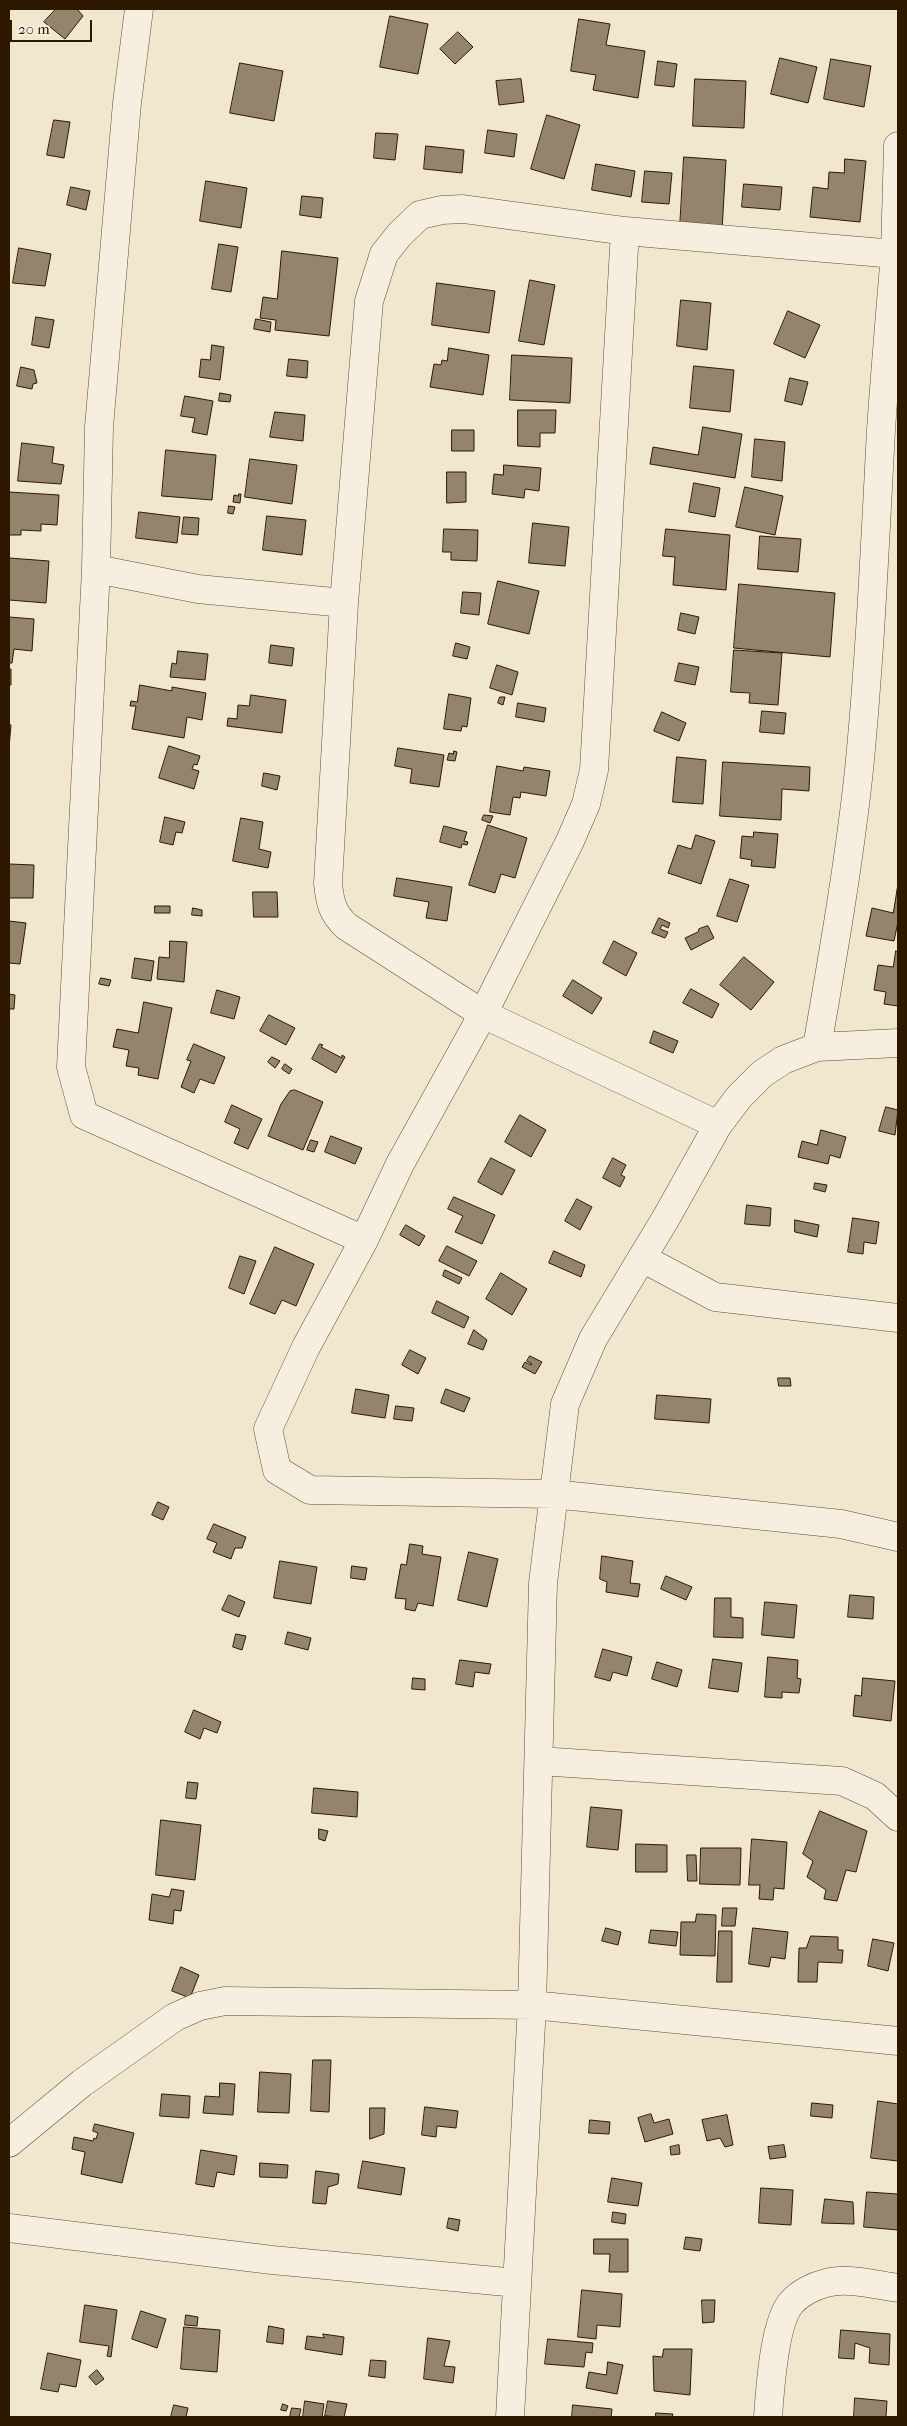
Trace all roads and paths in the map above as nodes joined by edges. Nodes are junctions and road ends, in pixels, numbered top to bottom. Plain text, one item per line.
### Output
1 (139, 9) edge
2 (898, 146) edge
3 (625, 231) junction
4 (896, 254) edge
5 (888, 515) edge
6 (96, 569) junction
7 (344, 603) junction
8 (483, 1014) junction
9 (898, 1044) edge
10 (817, 1047) junction
11 (718, 1125) junction
12 (364, 1240) junction
13 (642, 1258) junction
14 (898, 1318) edge
15 (553, 1494) junction
16 (898, 1537) edge
17 (539, 1761) junction
18 (898, 1817) edge
19 (532, 2005) junction
20 (898, 2042) edge
21 (9, 2143) edge
22 (9, 2228) edge
23 (517, 2282) junction
24 (898, 2288) edge
25 (510, 2417) edge
26 (768, 2417) edge

1 - 6 street
2 - 4 street
3 - 4 street
3 - 7 street
3 - 8 street
4 - 5 street
5 - 10 street
6 - 7 street
6 - 12 street
7 - 8 street
8 - 11 street
8 - 12 street
9 - 10 street
10 - 11 street
11 - 13 street
12 - 15 street
13 - 14 street
13 - 15 street
15 - 16 street
15 - 17 street
17 - 18 street
17 - 19 street
19 - 20 street
19 - 21 street
19 - 23 street
22 - 23 street
23 - 25 street
24 - 26 street

